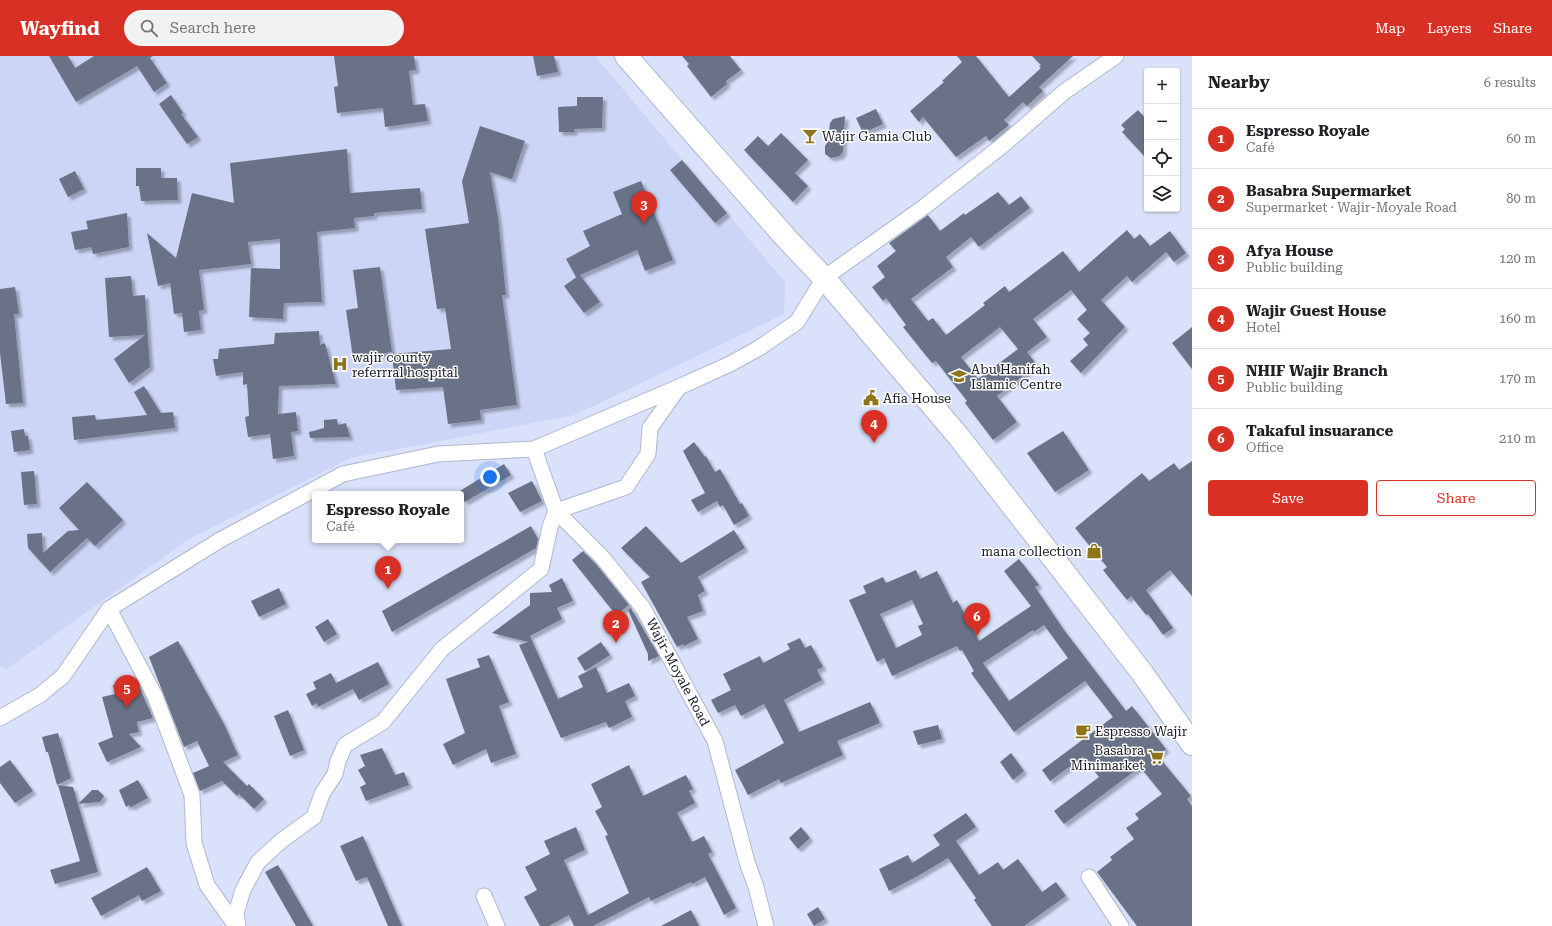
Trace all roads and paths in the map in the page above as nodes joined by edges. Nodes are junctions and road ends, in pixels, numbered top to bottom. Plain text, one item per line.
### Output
1 (626, 56) edge
2 (1116, 56) edge
3 (824, 278) junction
4 (679, 387) junction
5 (534, 449) junction
6 (556, 511) junction
7 (110, 609) junction
8 (0, 718) edge
9 (1192, 744) edge
10 (1089, 877) dead end
11 (484, 896) dead end
12 (237, 926) edge
13 (497, 926) edge
14 (766, 926) edge
15 (1121, 926) edge

1 - 3 street
2 - 3 street
3 - 4 street
3 - 9 street
4 - 5 street
4 - 6 street
5 - 6 street, Wajir-Moyale Road
5 - 7 street
6 - 12 street
6 - 14 street, Wajir-Moyale Road
7 - 8 street
7 - 12 street
10 - 15 street
11 - 13 street

